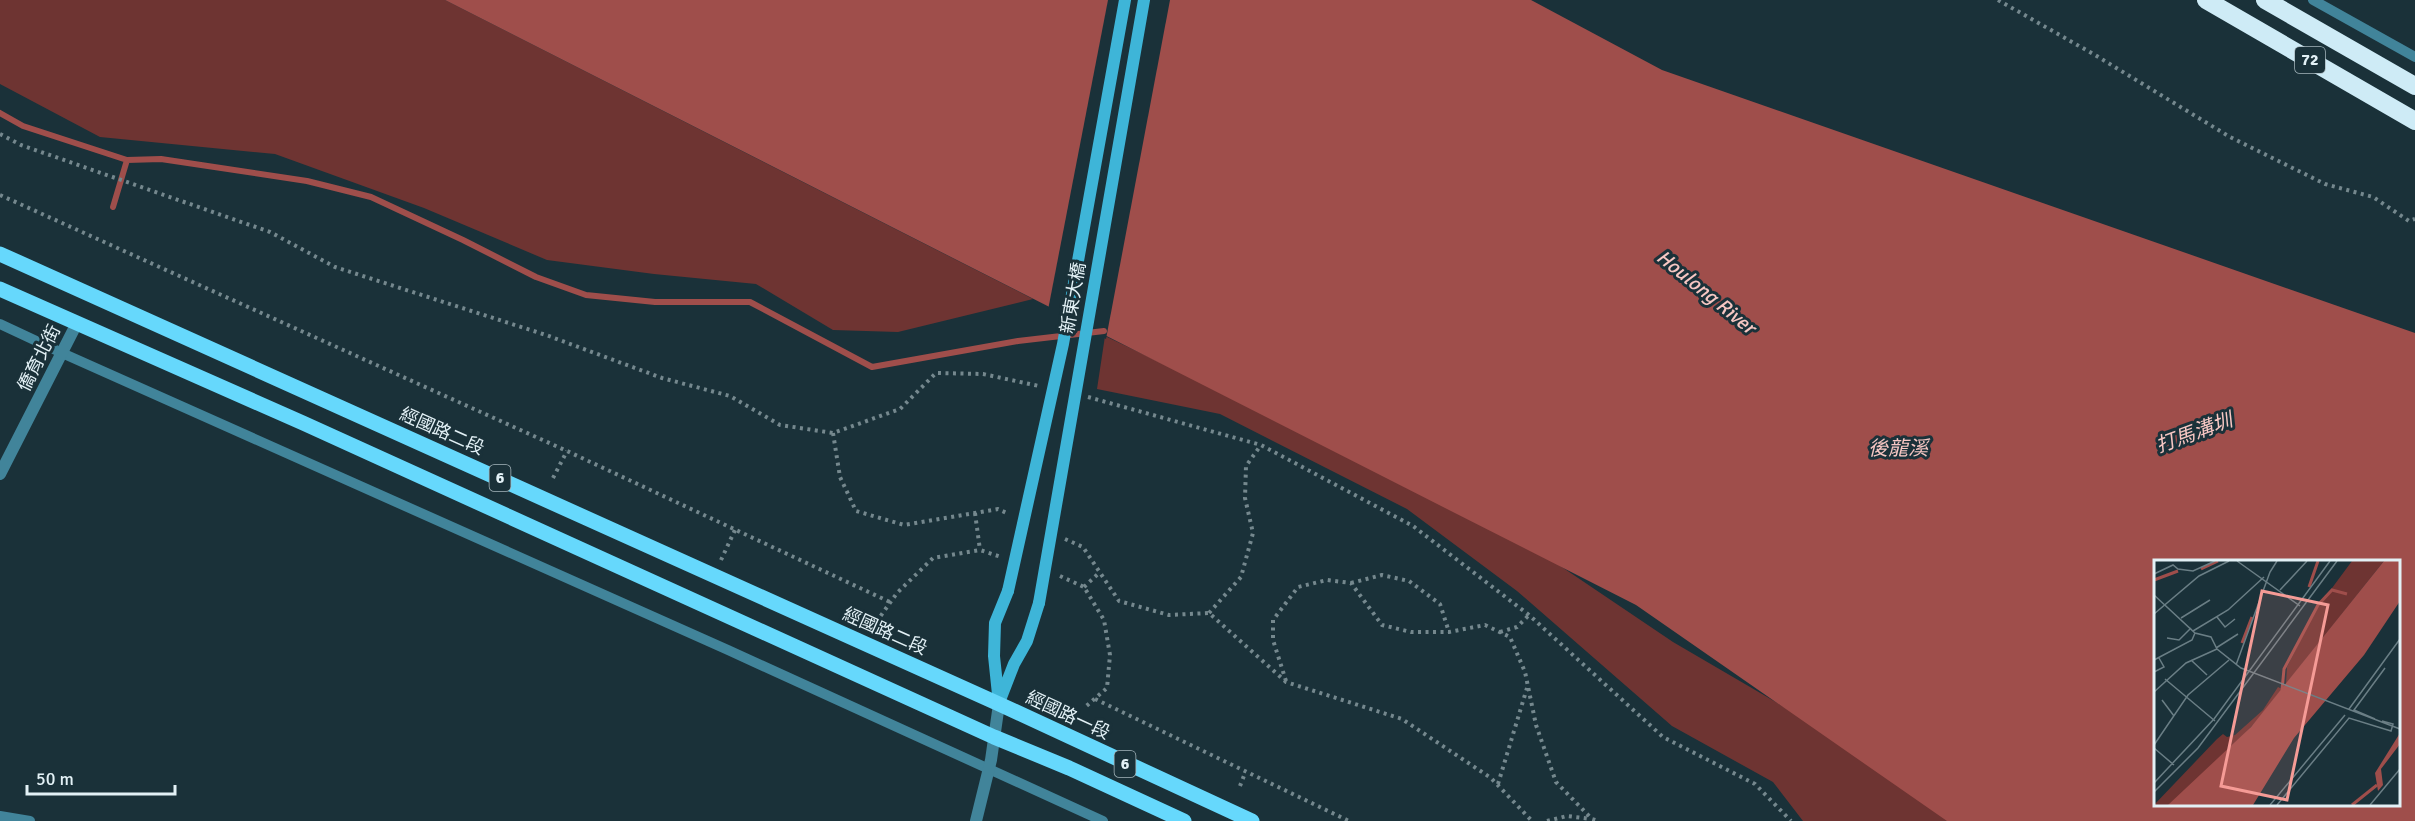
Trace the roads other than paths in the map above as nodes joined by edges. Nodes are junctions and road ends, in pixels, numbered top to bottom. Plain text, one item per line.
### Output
1 (1125, 0) edge
2 (1144, 0) edge
3 (2206, 0) edge
4 (2265, 0) edge
5 (2313, 0) edge
6 (2415, 57) edge
7 (2415, 86) edge
8 (2415, 121) edge
9 (0, 254) edge
10 (0, 289) edge
11 (77, 323) junction
12 (0, 324) edge
13 (62, 353) junction
14 (0, 474) edge
15 (999, 704) junction
16 (994, 737) junction
17 (988, 769) junction
18 (0, 816) edge
19 (30, 821) edge
20 (976, 821) edge
21 (1103, 821) edge
22 (1184, 821) edge
23 (1252, 821) edge

1 - 15 street, 新東大橋, bridge
2 - 15 street, 新東大橋, bridge
3 - 8 highway, 72
4 - 7 highway, 72
5 - 6 lane
9 - 15 main road, 經國路二段 / 6
10 - 11 main road, 6
11 - 13 street, 僑育北街
11 - 16 main road, 6
12 - 13 lane
13 - 14 street, 僑育北街
13 - 17 lane
15 - 16 street
15 - 23 main road, 經國路一段 / 6
16 - 17 street
16 - 22 main road, 6
17 - 20 street
17 - 21 lane
18 - 19 lane

